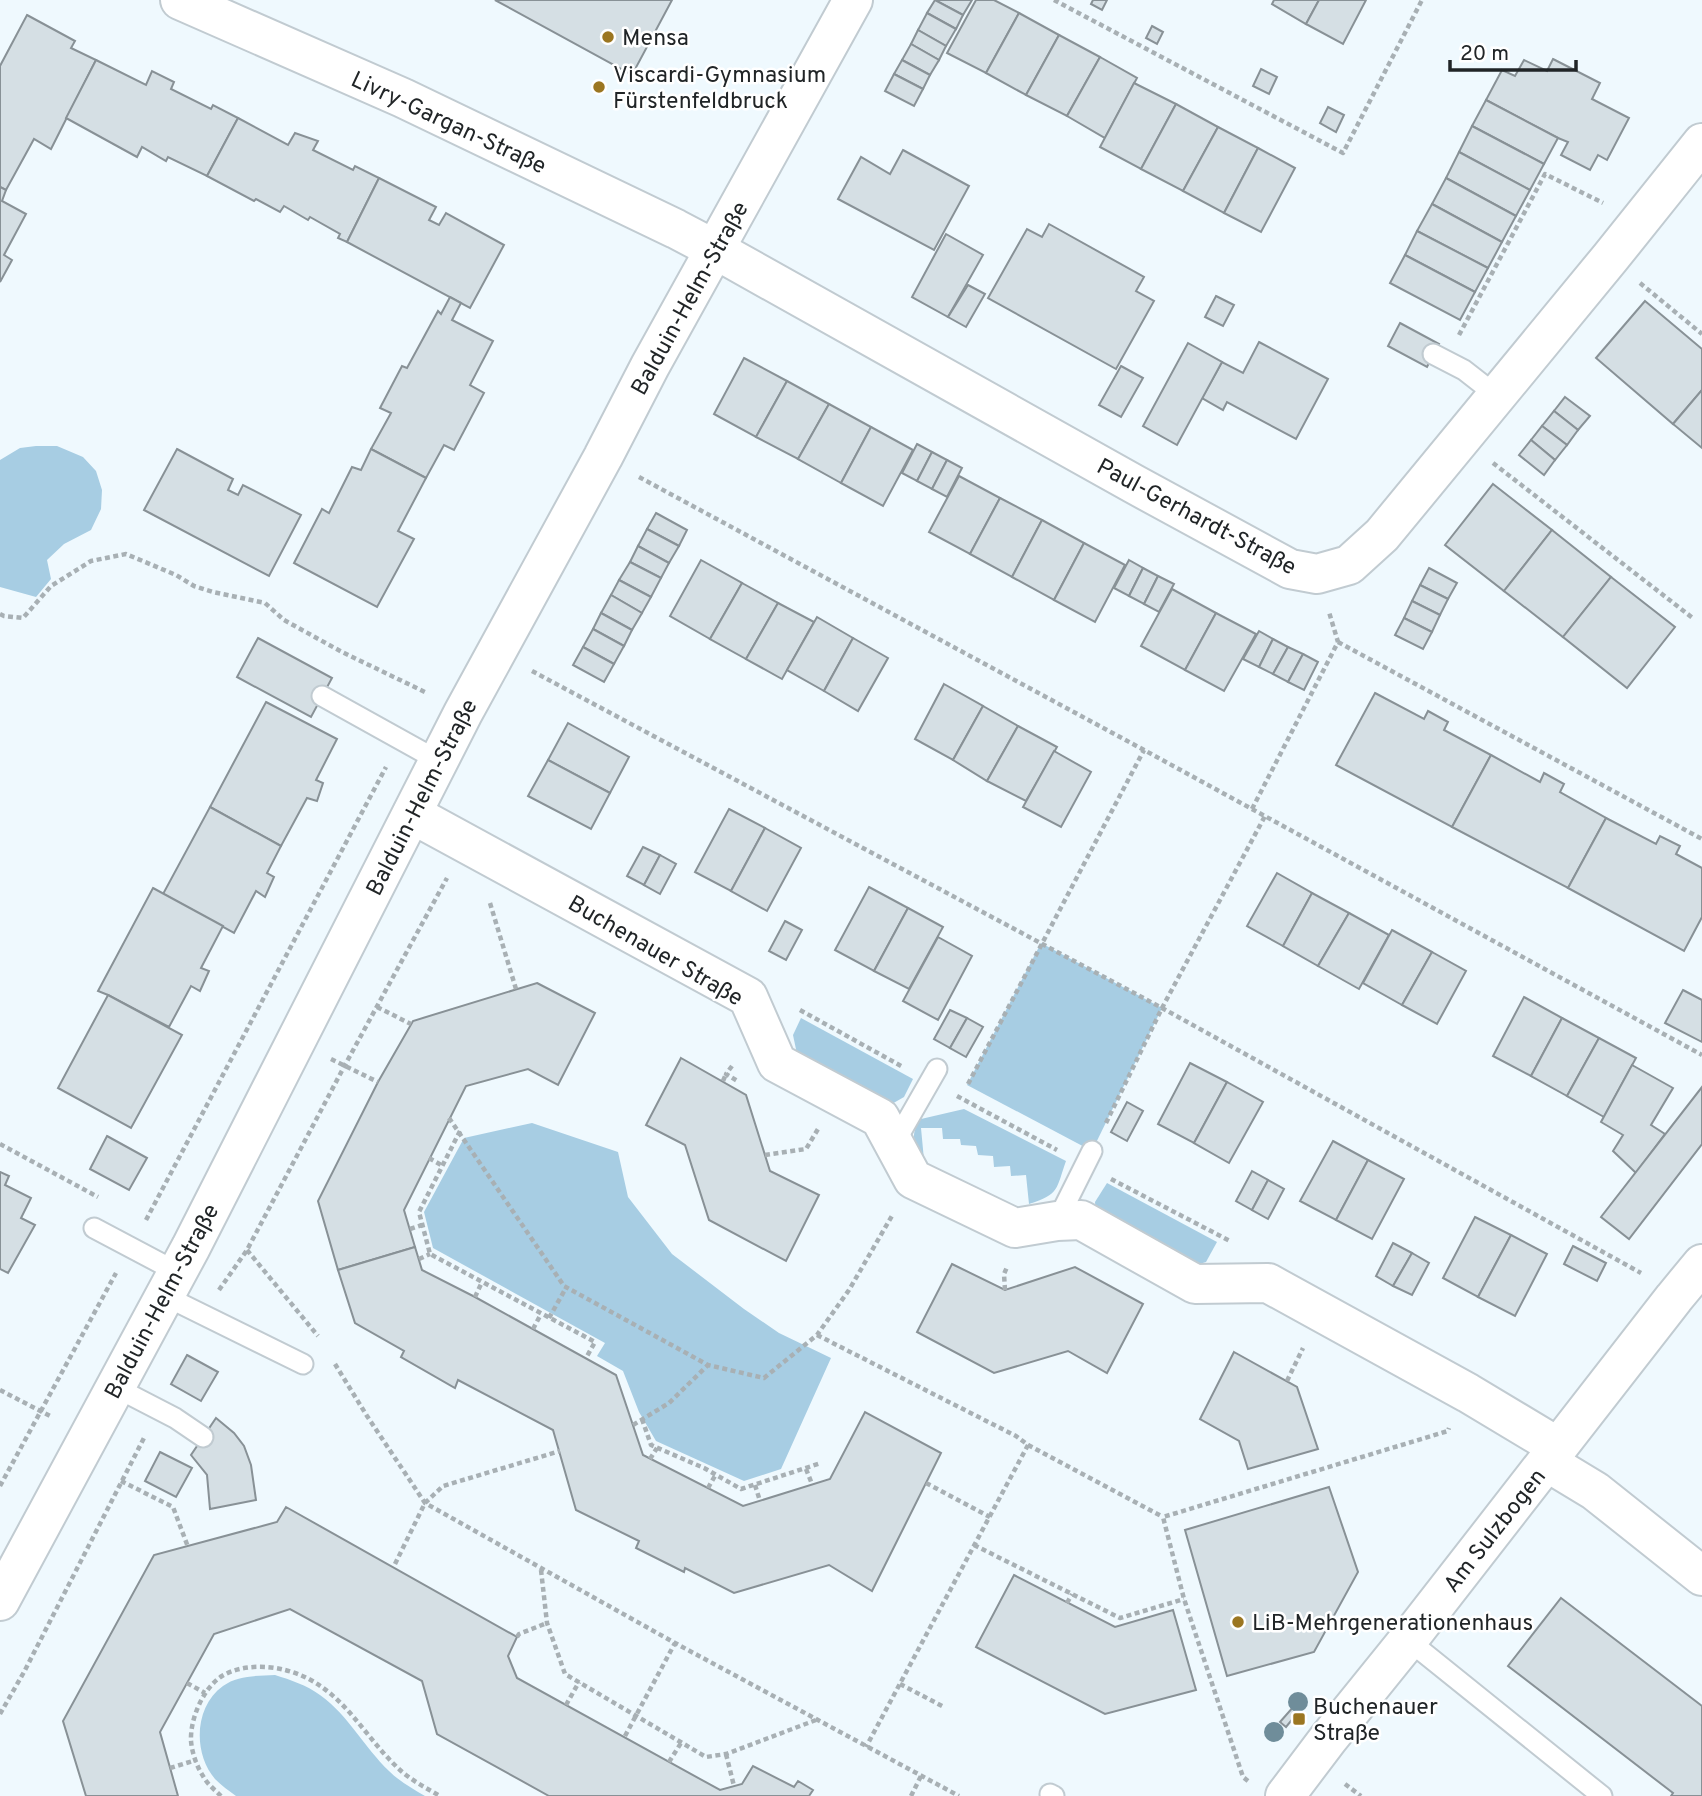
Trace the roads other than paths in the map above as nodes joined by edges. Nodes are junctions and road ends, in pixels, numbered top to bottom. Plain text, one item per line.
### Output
1 (180, 0) edge
2 (853, 0) edge
3 (1702, 142) edge
4 (716, 250) junction
5 (1433, 354) dead end
6 (1506, 383) junction
7 (322, 696) dead end
8 (439, 761) junction
9 (412, 814) junction
10 (933, 1075) road end
11 (894, 1144) junction
12 (1088, 1158) road end
13 (1057, 1221) junction
14 (94, 1228) dead end
15 (1702, 1264) edge
16 (171, 1284) junction
17 (303, 1364) dead end
18 (115, 1387) junction
19 (203, 1437) dead end
20 (1553, 1455) junction
21 (1702, 1576) edge
22 (0, 1601) edge
23 (1408, 1640) junction
24 (1268, 1790) edge
25 (1602, 1796) edge

1 - 4 street, Livry-Gargan-Straße
2 - 4 street, Balduin-Helm-Straße
3 - 6 street, Paul-Gerhardt-Straße
4 - 6 street, Paul-Gerhardt-Straße
4 - 8 street, Balduin-Helm-Straße
5 - 6 lane
7 - 8 lane
8 - 9 street, Balduin-Helm-Straße
9 - 11 street, Buchenauer Straße
9 - 16 street, Balduin-Helm-Straße
10 - 11 lane
11 - 13 street, Buchenauer Straße
12 - 13 lane
13 - 20 street
14 - 16 lane
15 - 20 street, Am Sulzbogen
16 - 17 lane
16 - 18 street, Balduin-Helm-Straße
18 - 19 lane
18 - 22 street, Balduin-Helm-Straße
20 - 21 street
20 - 23 street, Am Sulzbogen
23 - 24 street, Am Sulzbogen
23 - 25 lane

